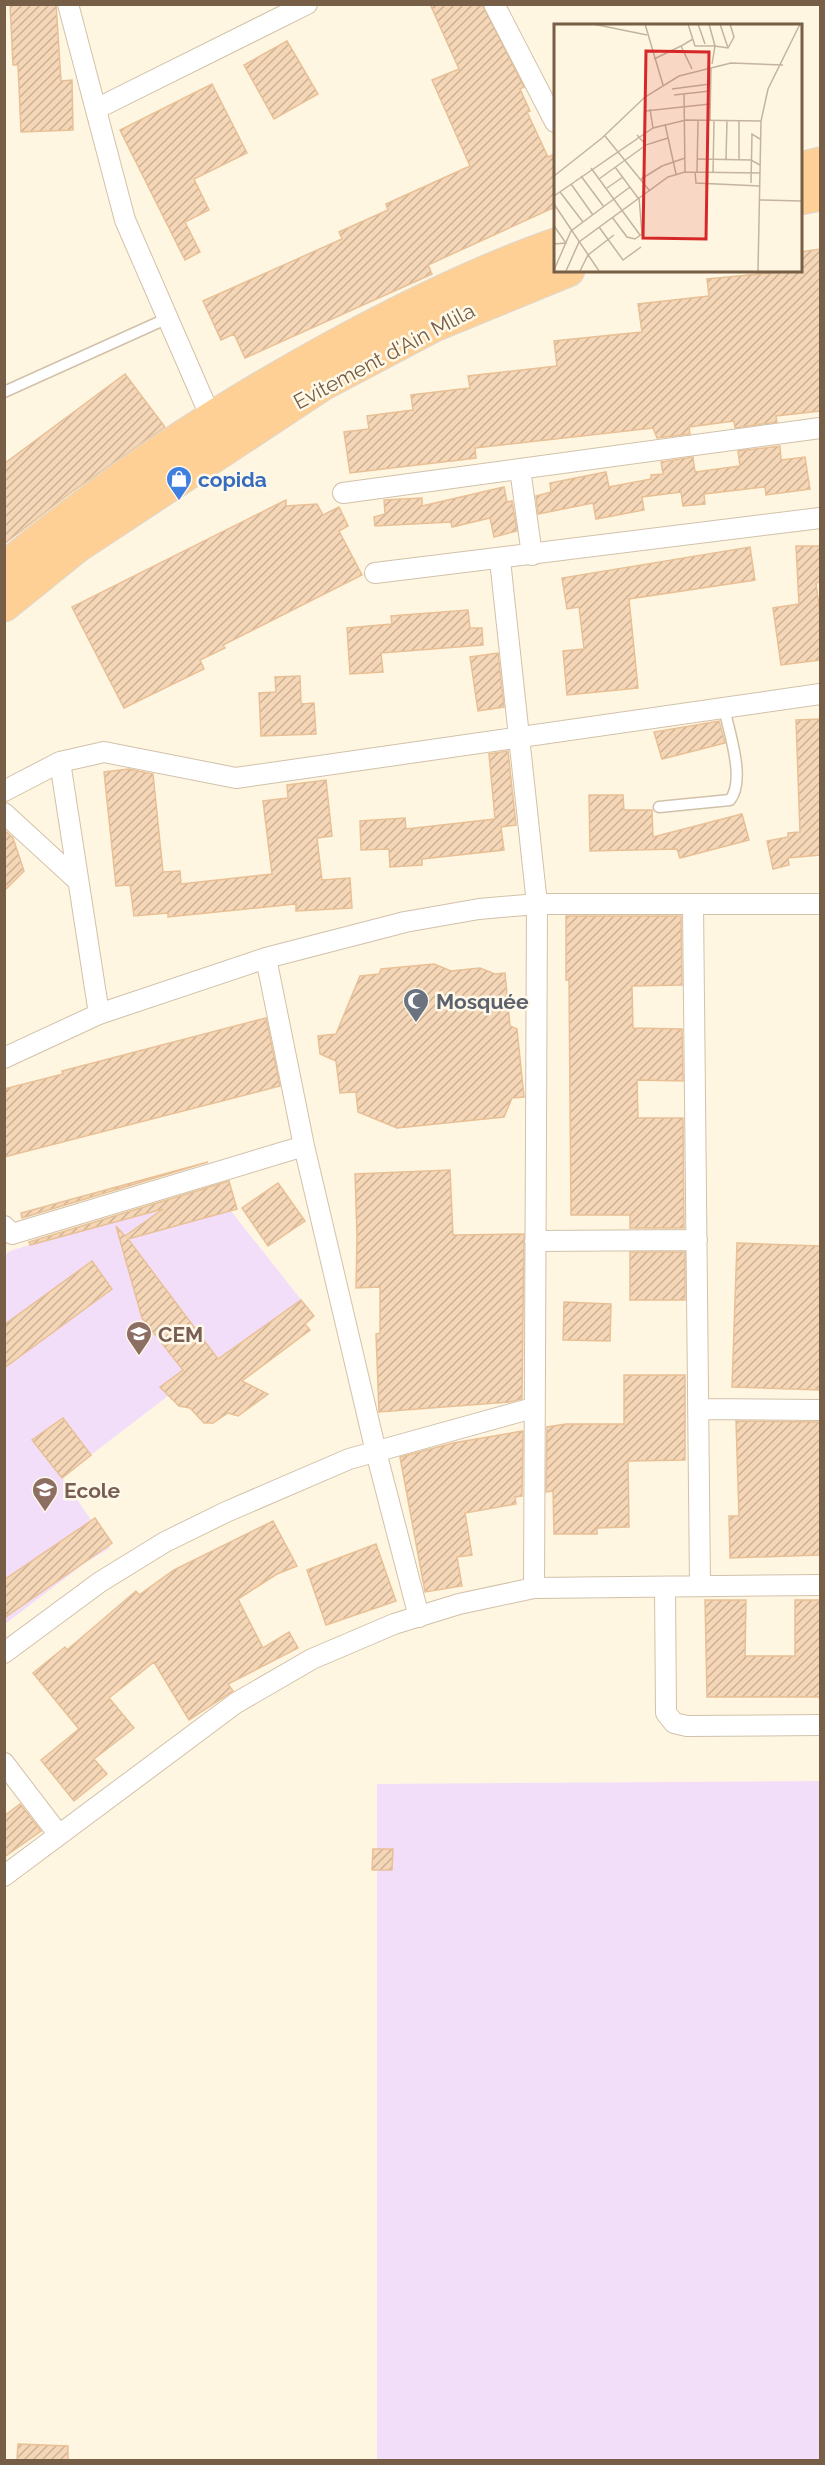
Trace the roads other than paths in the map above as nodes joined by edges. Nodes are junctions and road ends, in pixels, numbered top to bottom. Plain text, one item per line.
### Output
1 (68, 4) edge
2 (307, 4) edge
3 (494, 4) edge
4 (96, 109) junction
5 (554, 120) edge
6 (820, 164) edge
7 (801, 170) edge
8 (820, 194) edge
9 (801, 198) edge
10 (554, 245) edge
11 (563, 272) edge
12 (168, 318) junction
13 (4, 392) edge
14 (211, 417) junction
15 (820, 428) edge
16 (226, 448) junction
17 (520, 469) junction
18 (343, 493) dead end
19 (820, 518) edge
20 (532, 555) junction
21 (500, 560) junction
22 (4, 569) edge
23 (375, 573) dead end
24 (4, 605) edge
25 (820, 694) edge
26 (724, 708) junction
27 (517, 737) junction
28 (60, 762) junction
29 (4, 790) edge
30 (659, 807) dead end
31 (4, 813) edge
32 (78, 881) junction
33 (537, 904) junction
34 (693, 904) junction
35 (820, 904) edge
36 (266, 958) junction
37 (99, 1014) junction
38 (4, 1058) edge
39 (304, 1146) junction
40 (7, 1233) edge
41 (697, 1240) junction
42 (535, 1241) junction
43 (533, 1407) junction
44 (699, 1409) junction
45 (820, 1410) edge
46 (376, 1452) junction
47 (820, 1585) edge
48 (700, 1586) junction
49 (665, 1587) junction
50 (534, 1588) junction
51 (419, 1617) junction
52 (4, 1653) edge
53 (820, 1725) edge
54 (4, 1763) edge
55 (59, 1835) junction
56 (4, 1876) edge

1 - 4 street
2 - 4 street
3 - 5 street
4 - 12 street
6 - 7 highway
8 - 9 highway
10 - 14 highway, Evitement d'Ain Mlila
11 - 16 highway, Evitement d'Ain Mlila
12 - 13 lane
12 - 14 street
14 - 16 street
14 - 22 highway, Evitement d'Ain Mlila
15 - 17 street
16 - 24 highway, Evitement d'Ain Mlila
17 - 18 street
17 - 20 street
19 - 20 street
20 - 21 street
21 - 23 street
21 - 27 street
25 - 26 street
26 - 27 street
26 - 30 lane
27 - 28 street
27 - 33 street
28 - 29 street
28 - 32 street
31 - 32 street
32 - 37 street
33 - 34 street
33 - 36 street
33 - 42 street
34 - 35 street
34 - 41 street
36 - 37 street
36 - 39 street
37 - 38 street
39 - 40 street
39 - 46 street
41 - 42 street
41 - 44 street
42 - 43 street
43 - 46 street
43 - 50 street
44 - 45 street
44 - 48 street
46 - 51 street
46 - 52 street
47 - 48 street
48 - 49 street
49 - 50 street
49 - 53 street
50 - 51 street
51 - 55 street
54 - 55 street
55 - 56 street

